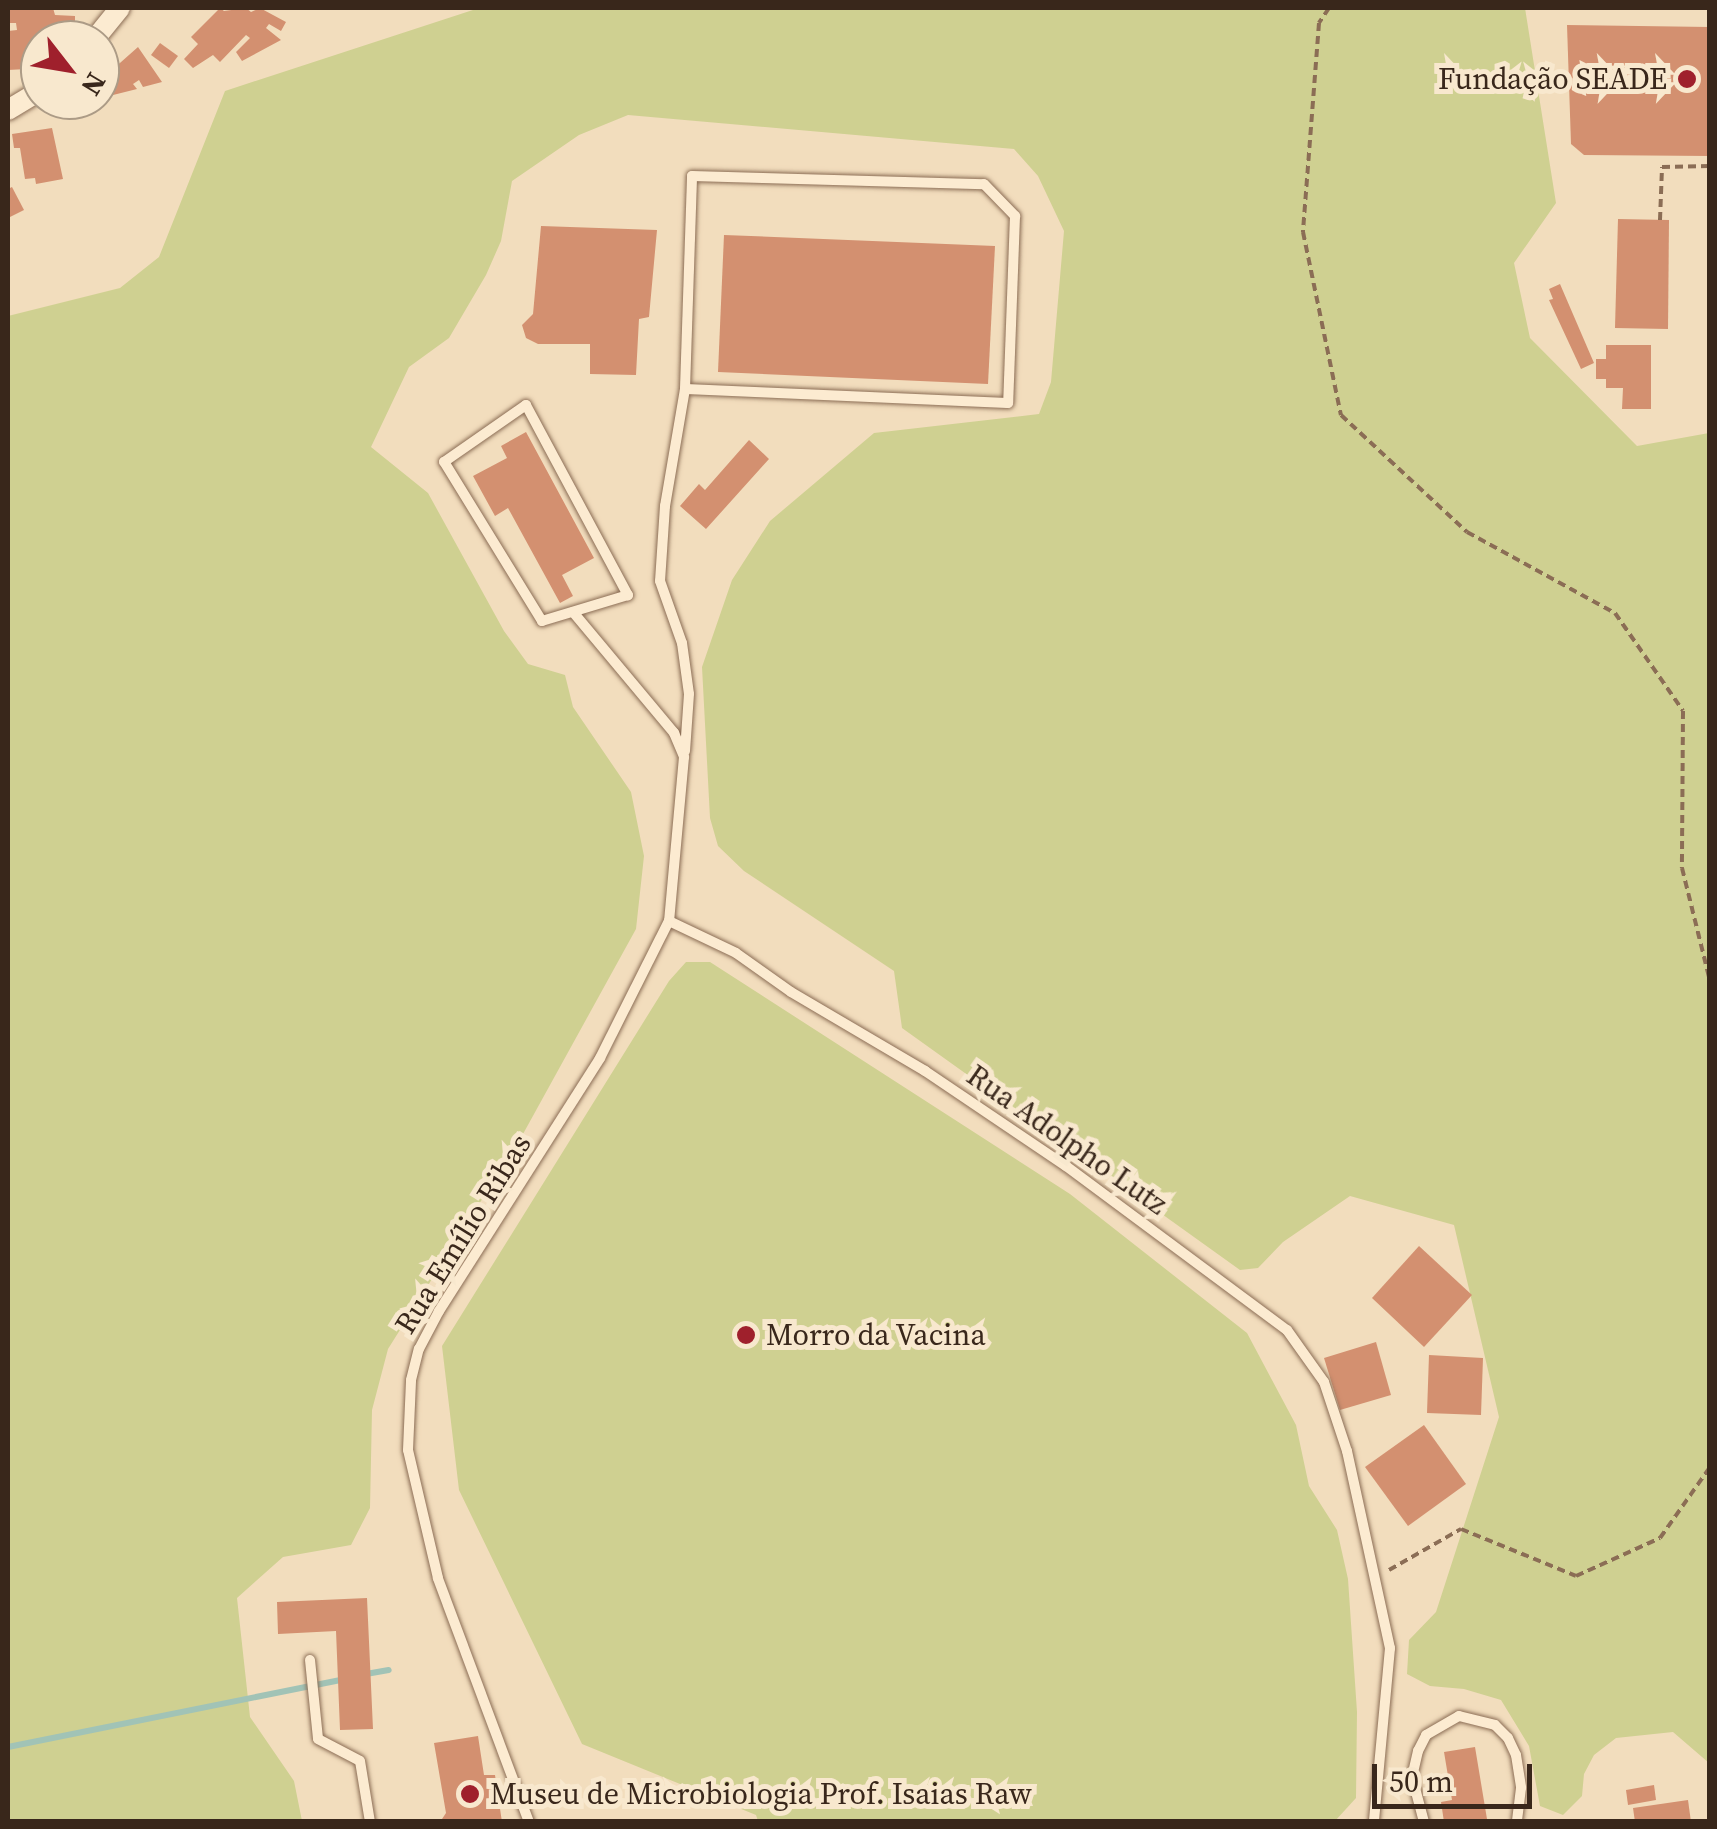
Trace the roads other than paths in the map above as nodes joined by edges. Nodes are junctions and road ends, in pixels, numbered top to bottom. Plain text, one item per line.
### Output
1 (684, 389) junction
2 (573, 612) junction
3 (684, 757) junction
4 (669, 921) junction
5 (310, 1660) dead end
6 (370, 1822) edge
7 (529, 1822) edge
8 (1374, 1822) edge
9 (1424, 1822) edge
10 (1517, 1822) edge

1 - 1 lane
1 - 3 lane
2 - 2 lane
2 - 3 lane
3 - 4 lane
4 - 7 lane, Rua Emílio Ribas
4 - 8 lane, Rua Adolpho Lutz
5 - 6 lane
9 - 10 lane

